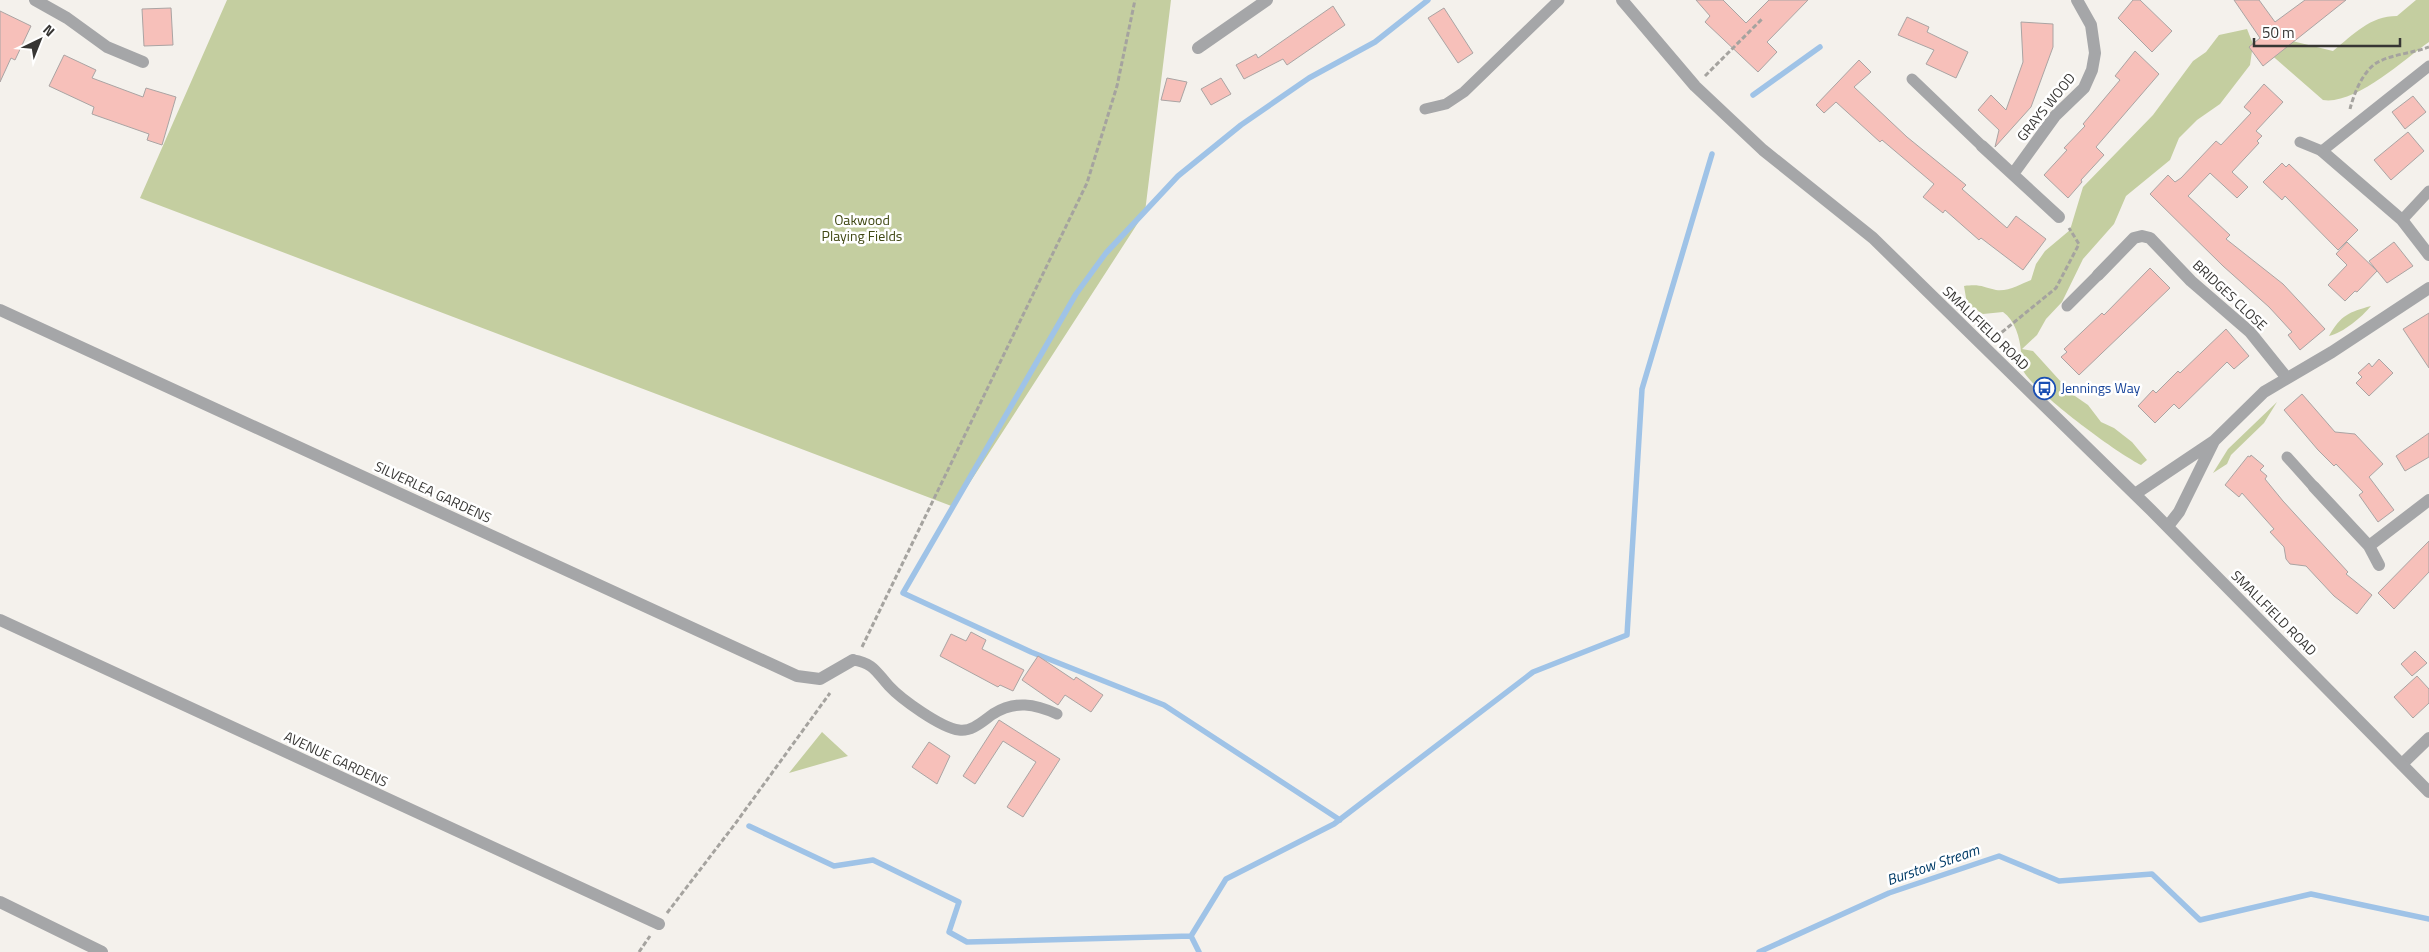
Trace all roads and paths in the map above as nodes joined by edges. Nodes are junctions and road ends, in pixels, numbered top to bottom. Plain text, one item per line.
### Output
1 (34, 0) edge
2 (1135, 0) edge
3 (1267, 0) edge
4 (1559, 0) edge
5 (1622, 0) edge
6 (2077, 0) edge
7 (1763, 18) dead end
8 (2429, 47) edge
9 (1198, 48) dead end
10 (142, 62) dead end
11 (2429, 66) edge
12 (1912, 79) dead end
13 (1695, 86) junction
14 (1425, 109) dead end
15 (2352, 127) junction
16 (2300, 142) dead end
17 (1982, 146) joint
18 (2322, 151) junction
19 (2013, 174) junction
20 (2429, 191) edge
21 (2059, 218) joint
22 (2402, 220) junction
23 (2429, 254) edge
24 (2098, 275) joint
25 (2429, 288) edge
26 (2067, 306) dead end
27 (0, 310) edge
28 (1984, 347) junction
29 (2286, 378) junction
30 (2214, 441) junction
31 (2286, 457) dead end
32 (2314, 487) joint
33 (2135, 494) junction
34 (2429, 500) edge
35 (2168, 526) junction
36 (2369, 546) junction
37 (2379, 565) dead end
38 (0, 620) edge
39 (854, 660) junction
40 (831, 692) dead end
41 (1058, 714) dead end
42 (2429, 738) edge
43 (2402, 764) junction
44 (2429, 792) edge
45 (0, 902) edge
46 (659, 924) junction
47 (102, 952) edge
48 (639, 952) edge

1 - 10 street
2 - 39 path
3 - 9 street
4 - 14 lane
5 - 13 street, SMALLFIELD ROAD
6 - 19 street, GRAYS WOOD
7 - 13 path
8 - 15 path
11 - 15 lane
12 - 17 lane
13 - 28 street, SMALLFIELD ROAD
15 - 18 lane
16 - 18 lane
17 - 19 street
18 - 22 street
19 - 21 street
20 - 22 lane
21 - 28 path
22 - 23 street
24 - 26 lane
24 - 29 street, BRIDGES CLOSE
25 - 29 street
27 - 39 street, SILVERLEA GARDENS
28 - 33 street, SMALLFIELD ROAD
29 - 30 street
30 - 33 street
30 - 35 street
31 - 32 lane
32 - 36 street
33 - 35 street, SMALLFIELD ROAD
34 - 36 street
35 - 43 street, SMALLFIELD ROAD
36 - 37 street
38 - 46 street, AVENUE GARDENS
39 - 41 lane
40 - 46 path
42 - 43 street
43 - 44 street, SMALLFIELD ROAD
45 - 47 street
46 - 48 path

